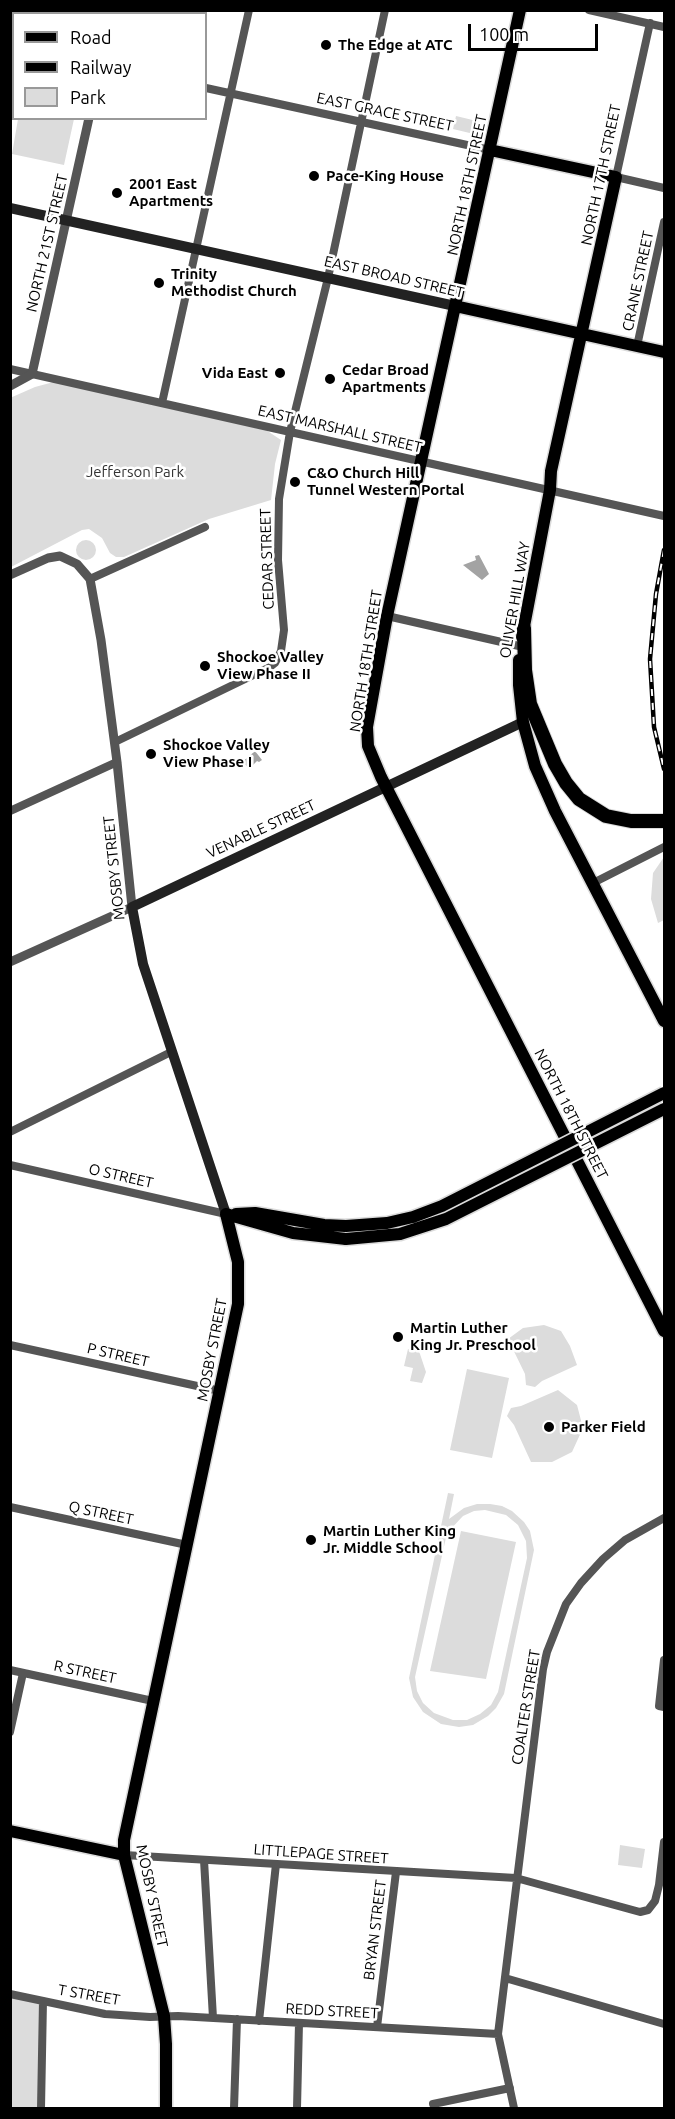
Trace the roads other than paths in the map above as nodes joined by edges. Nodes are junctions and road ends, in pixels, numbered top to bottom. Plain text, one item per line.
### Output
1 (249, 10) edge
2 (386, 10) edge
3 (520, 10) edge
4 (589, 10) edge
5 (650, 23) junction
6 (664, 27) edge
7 (207, 88) edge
8 (231, 94) junction
9 (89, 120) edge
10 (361, 123) junction
11 (490, 150) junction
12 (616, 177) junction
13 (664, 188) edge
14 (10, 208) edge
15 (68, 221) junction
16 (664, 222) edge
17 (197, 249) junction
18 (328, 278) junction
19 (455, 306) junction
20 (582, 334) junction
21 (637, 346) junction
22 (664, 352) edge
23 (10, 369) edge
24 (32, 374) junction
25 (10, 386) edge
26 (162, 403) junction
27 (290, 432) junction
28 (421, 461) junction
29 (550, 490) junction
30 (664, 516) edge
31 (205, 527) dead end
32 (10, 574) edge
33 (90, 579) junction
34 (387, 616) junction
35 (524, 628) junction
36 (519, 646) junction
37 (524, 722) junction
38 (115, 742) junction
39 (117, 762) junction
40 (387, 787) junction
41 (10, 811) edge
42 (664, 820) edge
43 (664, 847) edge
44 (593, 883) junction
45 (132, 906) junction
46 (10, 962) edge
47 (664, 1022) edge
48 (171, 1052) junction
49 (664, 1093) edge
50 (664, 1109) edge
51 (10, 1132) edge
52 (10, 1165) edge
53 (225, 1214) junction
54 (664, 1331) edge
55 (10, 1345) edge
56 (220, 1391) junction
57 (10, 1507) edge
58 (664, 1518) edge
59 (186, 1545) junction
60 (664, 1660) edge
61 (10, 1670) edge
62 (23, 1673) junction
63 (153, 1701) junction
64 (664, 1707) edge
65 (10, 1732) edge
66 (10, 1832) edge
67 (664, 1842) edge
68 (124, 1855) junction
69 (204, 1860) junction
70 (276, 1864) junction
71 (396, 1872) junction
72 (516, 1878) junction
73 (505, 1978) junction
74 (10, 1994) edge
75 (43, 2001) junction
76 (164, 2016) junction
77 (213, 2018) junction
78 (237, 2019) junction
79 (259, 2021) junction
80 (299, 2023) junction
81 (664, 2024) edge
82 (377, 2027) junction
83 (498, 2034) junction
84 (510, 2088) junction
85 (433, 2104) dead end
86 (41, 2109) edge
87 (166, 2109) edge
88 (234, 2109) edge
89 (297, 2109) edge
90 (514, 2109) edge

1 - 8 street
2 - 10 street, CEDAR STREET
3 - 11 main road, NORTH 18TH STREET
4 - 5 street
5 - 6 street
5 - 12 street, NORTH 17TH STREET
7 - 8 street, EAST GRACE STREET
8 - 10 street, EAST GRACE STREET
8 - 17 street
9 - 15 street, NORTH 21ST STREET
10 - 11 street, EAST GRACE STREET
10 - 18 street, CEDAR STREET
11 - 12 main road, EAST GRACE STREET
11 - 19 main road, NORTH 18TH STREET
12 - 13 street, EAST GRACE STREET
12 - 20 main road, NORTH 17TH STREET
14 - 15 main road, EAST BROAD STREET
15 - 17 main road, EAST BROAD STREET
15 - 24 street, NORTH 21ST STREET
16 - 21 street, CRANE STREET
17 - 18 main road, EAST BROAD STREET
17 - 26 street
18 - 19 main road, EAST BROAD STREET
18 - 27 street, CEDAR STREET
19 - 20 main road, EAST BROAD STREET
19 - 28 main road, NORTH 18TH STREET
20 - 21 main road, EAST BROAD STREET
20 - 29 main road, OLIVER HILL WAY
21 - 22 main road, EAST BROAD STREET
23 - 24 street, EAST MARSHALL STREET
24 - 25 street
24 - 26 street, EAST MARSHALL STREET
26 - 27 street, EAST MARSHALL STREET
27 - 28 street, EAST MARSHALL STREET
27 - 38 street, CEDAR STREET
28 - 29 street, EAST MARSHALL STREET
28 - 34 main road, NORTH 18TH STREET
29 - 30 street, EAST MARSHALL STREET
29 - 35 main road, OLIVER HILL WAY
31 - 33 street
32 - 33 street
33 - 38 street, MOSBY STREET
34 - 36 street
34 - 40 main road, NORTH 18TH STREET
35 - 36 main road, OLIVER HILL WAY
35 - 42 highway
36 - 37 main road, OLIVER HILL WAY
37 - 40 main road, VENABLE STREET
37 - 44 main road, OLIVER HILL WAY
38 - 39 street, MOSBY STREET
39 - 41 street
39 - 45 street, MOSBY STREET
40 - 45 main road, VENABLE STREET
40 - 54 main road, NORTH 18TH STREET
43 - 44 street
44 - 47 main road, OLIVER HILL WAY
45 - 46 street, VENABLE STREET
45 - 48 main road, MOSBY STREET
48 - 51 street
48 - 53 main road, MOSBY STREET
49 - 53 main road, bridge
50 - 53 main road, bridge
52 - 53 street, O STREET
53 - 56 main road, MOSBY STREET
55 - 56 street, P STREET
56 - 59 main road, MOSBY STREET
57 - 59 street, Q STREET
58 - 72 street, COALTER STREET
59 - 63 main road, MOSBY STREET
60 - 64 street
61 - 62 street, R STREET
62 - 63 street, R STREET
62 - 65 street
63 - 68 main road, MOSBY STREET
66 - 68 main road
67 - 72 street
68 - 69 street, LITTLEPAGE STREET
68 - 76 main road, MOSBY STREET
69 - 70 street, LITTLEPAGE STREET
69 - 77 street
70 - 71 street, LITTLEPAGE STREET
70 - 79 street
71 - 72 street, LITTLEPAGE STREET
71 - 82 street, BRYAN STREET
72 - 73 street, COALTER STREET
73 - 81 street
73 - 83 street, COALTER STREET
74 - 75 street, T STREET
75 - 76 street, T STREET
75 - 86 street
76 - 77 street, REDD STREET
76 - 87 main road, MOSBY STREET
77 - 78 street, REDD STREET
78 - 79 street, REDD STREET
78 - 88 street
79 - 80 street, REDD STREET
80 - 82 street, REDD STREET
80 - 89 street
82 - 83 street, REDD STREET
83 - 84 street, COALTER STREET
84 - 85 street
84 - 90 street, COALTER STREET

